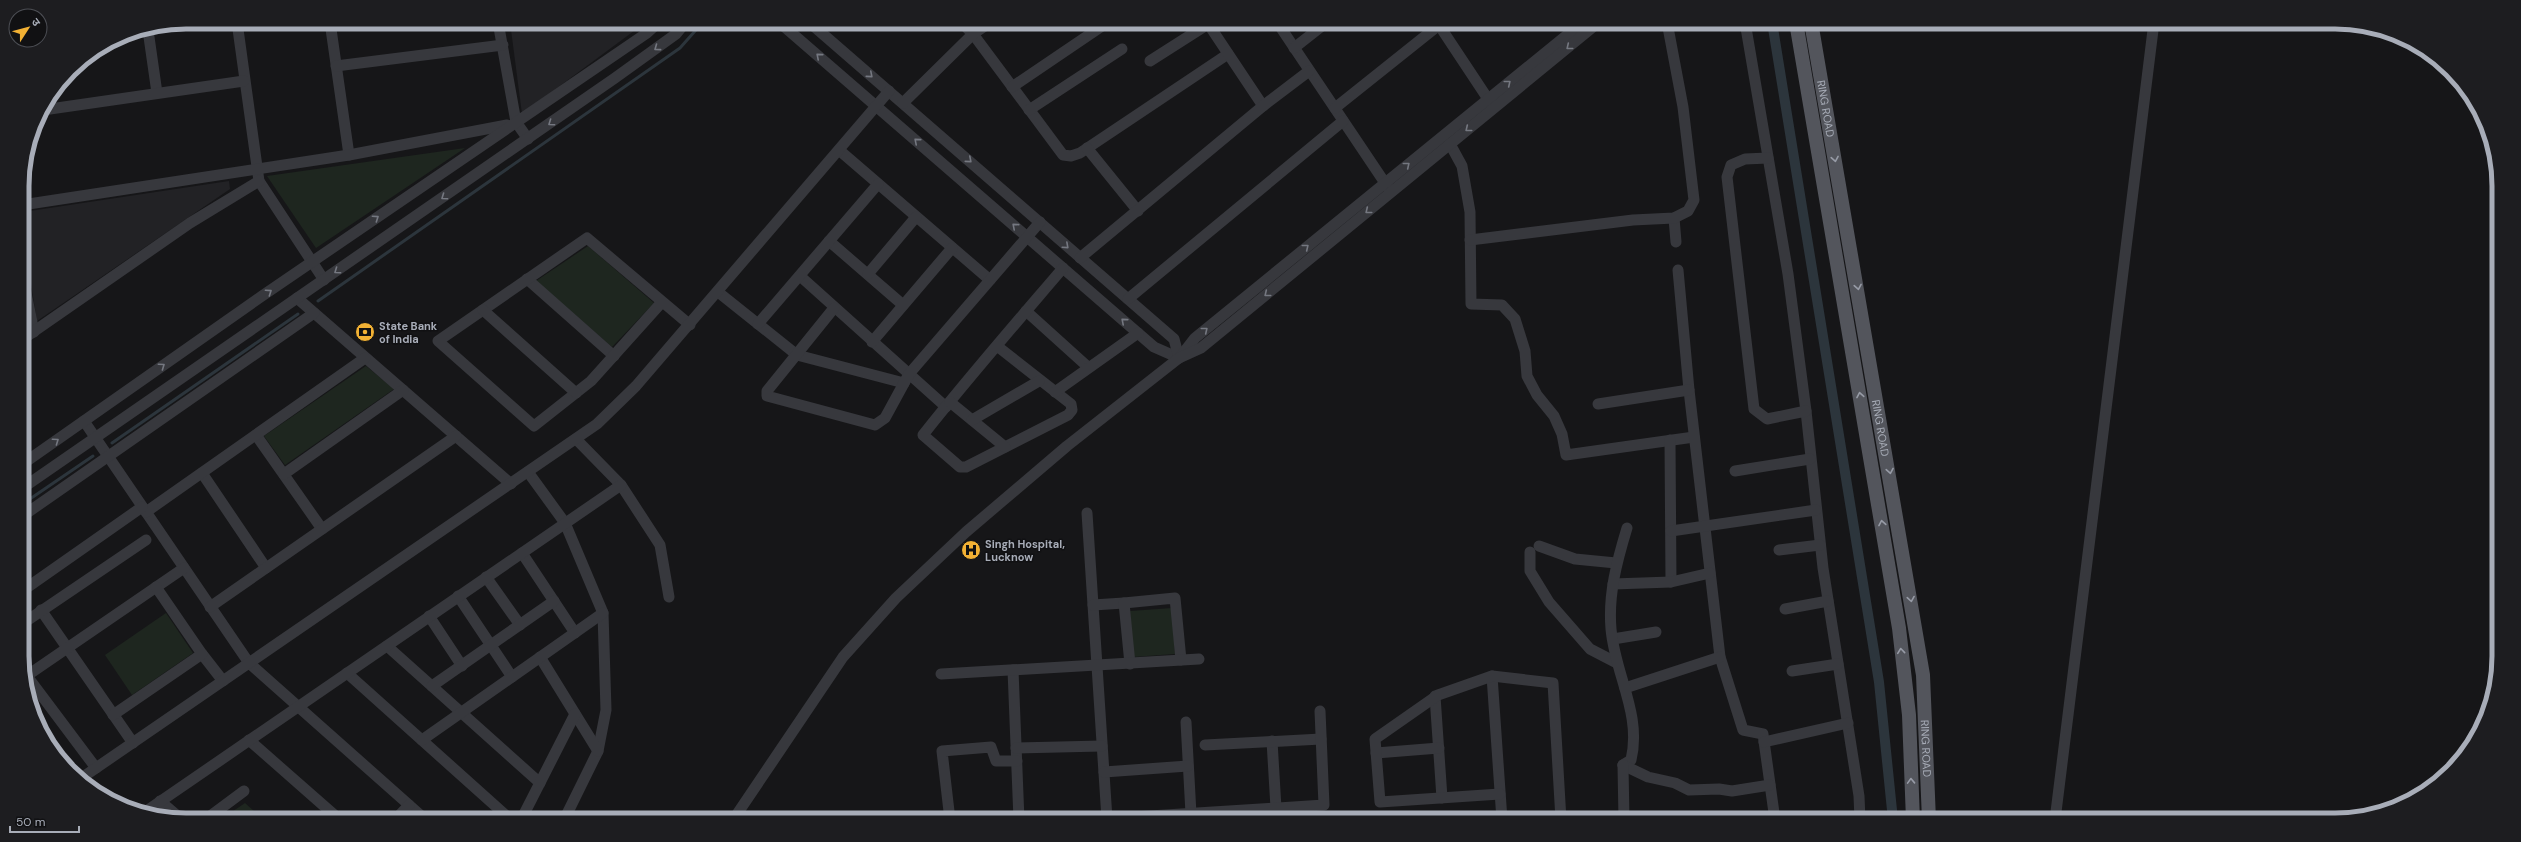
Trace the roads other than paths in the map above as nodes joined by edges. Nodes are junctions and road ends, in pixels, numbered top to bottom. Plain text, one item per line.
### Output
1 (237, 29) edge
2 (331, 29) edge
3 (500, 29) edge
4 (651, 29) edge
5 (679, 29) edge
6 (787, 29) edge
7 (817, 29) edge
8 (968, 29) edge
9 (980, 29) edge
10 (1098, 29) edge
11 (1198, 29) edge
12 (1211, 29) edge
13 (1282, 29) edge
14 (1319, 29) edge
15 (1432, 29) edge
16 (1441, 29) edge
17 (1575, 29) edge
18 (1590, 29) edge
19 (1668, 29) edge
20 (1746, 29) edge
21 (1797, 29) edge
22 (1813, 29) edge
23 (2153, 29) edge
24 (148, 33) edge
25 (973, 34) junction
26 (503, 45) junction
27 (1294, 48) junction
28 (1122, 49) dead end
29 (1228, 54) junction
30 (1150, 61) dead end
31 (336, 66) junction
32 (1309, 71) junction
33 (244, 81) junction
34 (1012, 87) junction
35 (889, 91) junction
36 (157, 93) junction
37 (903, 103) junction
38 (1491, 104) junction
39 (876, 106) junction
40 (1263, 106) junction
41 (1335, 108) junction
42 (49, 109) edge
43 (1029, 110) junction
44 (1343, 121) junction
45 (516, 122) junction
46 (528, 139) junction
47 (1450, 144) junction
48 (1087, 148) junction
49 (839, 150) junction
50 (349, 155) junction
51 (1768, 158) junction
52 (257, 169) junction
53 (259, 181) junction
54 (878, 184) junction
55 (1388, 187) junction
56 (29, 204) edge
57 (1138, 211) junction
58 (916, 217) junction
59 (1674, 218) junction
60 (1040, 222) junction
61 (1027, 237) junction
62 (1470, 240) junction
63 (829, 242) junction
64 (1676, 242) dead end
65 (952, 248) junction
66 (1080, 258) junction
67 (312, 262) junction
68 (1063, 268) junction
69 (1678, 270) dead end
70 (868, 274) junction
71 (800, 276) junction
72 (527, 279) junction
73 (324, 280) junction
74 (990, 280) junction
75 (718, 292) junction
76 (297, 298) junction
77 (1128, 299) junction
78 (662, 302) junction
79 (903, 305) junction
80 (29, 307) edge
81 (834, 308) junction
82 (483, 310) junction
83 (1026, 312) junction
84 (314, 313) junction
85 (758, 324) junction
86 (690, 325) junction
87 (34, 332) junction
88 (1138, 333) junction
89 (29, 335) edge
90 (872, 342) junction
91 (997, 346) junction
92 (797, 355) junction
93 (614, 356) junction
94 (365, 358) junction
95 (1179, 358) junction
96 (1088, 367) junction
97 (906, 379) junction
98 (1039, 381) junction
99 (403, 390) junction
100 (1689, 390) junction
101 (1055, 392) junction
102 (576, 393) junction
103 (948, 404) junction
104 (1598, 404) dead end
105 (1806, 411) junction
106 (972, 420) junction
107 (84, 421) junction
108 (256, 435) junction
109 (456, 436) junction
110 (1694, 437) junction
111 (95, 438) junction
112 (576, 439) junction
113 (1670, 440) junction
114 (1005, 447) junction
115 (108, 457) junction
116 (1810, 459) junction
117 (29, 460) edge
118 (1735, 471) dead end
119 (528, 472) junction
120 (202, 473) junction
121 (284, 474) junction
122 (29, 484) edge
123 (511, 484) junction
124 (621, 485) junction
125 (144, 509) junction
126 (1816, 510) junction
127 (29, 512) edge
128 (1087, 513) dead end
129 (565, 523) junction
130 (1705, 526) junction
131 (1627, 528) dead end
132 (322, 529) junction
133 (1671, 531) junction
134 (146, 540) dead end
135 (1820, 545) junction
136 (1779, 550) dead end
137 (522, 553) junction
138 (1616, 563) junction
139 (184, 568) junction
140 (266, 568) junction
141 (1710, 573) junction
142 (486, 577) junction
143 (1671, 582) junction
144 (1613, 584) junction
145 (29, 586) edge
146 (156, 587) junction
147 (458, 596) junction
148 (669, 597) dead end
149 (554, 601) junction
150 (1828, 602) junction
151 (1124, 603) junction
152 (1093, 605) junction
153 (210, 607) junction
154 (1785, 609) dead end
155 (41, 610) junction
156 (603, 613) junction
157 (429, 616) junction
158 (29, 619) edge
159 (520, 625) junction
160 (1656, 632) dead end
161 (575, 633) junction
162 (1613, 639) junction
163 (491, 645) junction
164 (386, 646) junction
165 (67, 648) junction
166 (202, 654) junction
167 (540, 657) junction
168 (1720, 657) junction
169 (1199, 659) dead end
170 (1181, 660) junction
171 (249, 663) junction
172 (1617, 663) junction
173 (1130, 664) junction
174 (1838, 664) junction
175 (462, 666) junction
176 (1097, 666) junction
177 (1013, 670) junction
178 (1792, 671) dead end
179 (30, 673) edge
180 (347, 673) junction
181 (941, 674) dead end
182 (1492, 676) junction
183 (512, 677) junction
184 (223, 681) junction
185 (31, 683) edge
186 (432, 686) junction
187 (1624, 688) junction
188 (1435, 696) junction
189 (298, 707) junction
190 (1320, 711) dead end
191 (461, 712) junction
192 (575, 714) junction
193 (113, 715) junction
194 (1186, 722) dead end
195 (1848, 723) junction
196 (1321, 739) junction
197 (249, 740) junction
198 (422, 740) junction
199 (1272, 741) junction
200 (1764, 742) junction
201 (132, 743) junction
202 (1205, 745) dead end
203 (1102, 746) junction
204 (1016, 748) junction
205 (1438, 748) junction
206 (598, 751) junction
207 (1376, 753) junction
208 (1017, 761) junction
209 (1623, 765) junction
210 (1188, 766) junction
211 (96, 768) junction
212 (1104, 772) junction
213 (84, 776) edge
214 (540, 783) junction
215 (1770, 786) junction
216 (244, 792) dead end
217 (1500, 794) junction
218 (1442, 798) junction
219 (160, 801) junction
220 (409, 805) junction
221 (1276, 808) junction
222 (149, 809) edge
223 (174, 813) edge
224 (215, 813) edge
225 (332, 813) edge
226 (402, 813) edge
227 (418, 813) edge
228 (503, 813) edge
229 (525, 813) edge
230 (567, 813) edge
231 (738, 813) edge
232 (949, 813) edge
233 (1019, 813) edge
234 (1107, 813) edge
235 (1197, 813) edge
236 (1220, 813) edge
237 (1501, 813) edge
238 (1561, 813) edge
239 (1624, 813) edge
240 (1774, 813) edge
241 (1860, 813) edge
242 (1913, 813) edge
243 (1929, 813) edge
244 (2056, 813) edge

1 - 33 street
2 - 31 street
3 - 26 street
4 - 45 street
5 -> 46 street
39 -> 6 street
7 -> 35 street
8 - 25 street
9 - 25 street
10 - 34 street
11 - 30 street
12 - 29 street
13 - 27 street
14 - 27 street
15 - 41 street
16 - 38 street
38 -> 17 street
18 -> 38 street
19 - 59 street
20 - 51 street
242 -> 21 main road
22 -> 243 main road, RING ROAD
23 - 244 street
24 - 36 street
25 - 34 street
25 - 37 street
26 - 31 street
26 - 45 street
27 - 32 street
28 - 43 street
29 - 40 street
29 - 48 street
31 - 50 street
32 - 40 street
32 - 41 street
33 - 36 street
33 - 52 street
34 - 43 street
35 - 37 street
35 - 39 street
36 - 42 street
37 -> 60 street
38 -> 47 street
55 -> 38 street
39 - 49 street
61 -> 39 street
40 - 57 street
41 - 44 street
43 - 48 street
44 - 55 street
44 - 77 street
45 - 46 street
45 - 50 street
67 -> 45 street
46 -> 73 street
47 - 55 street
47 - 62 street
48 - 57 street
49 - 54 street
49 - 75 street
50 - 52 street
51 - 105 street
51 - 105 street
52 - 53 street
52 - 56 street
53 - 67 street
53 - 87 street
54 - 58 street
54 - 63 street
55 - 95 street
57 - 66 street
58 - 65 street
58 - 70 street
59 - 62 street
59 - 64 street
60 - 61 street
60 -> 66 street
61 - 68 street
61 - 74 street
62 - 113 street
63 - 70 street
63 - 71 street
65 - 74 street
65 - 79 street
66 - 77 street
67 - 73 street
107 -> 67 street
68 - 83 street
88 -> 68 street
69 - 100 street
70 - 79 street
71 - 81 street
71 - 85 street
72 - 78 street
72 - 82 street
72 - 93 street
73 - 76 street
74 - 97 street
75 - 85 street
75 - 86 street
76 - 84 street
76 - 111 street
77 - 95 street
78 - 86 street
78 - 93 street
79 - 90 street
80 - 87 street
81 - 90 street
81 - 92 street
82 - 102 street
82 - 102 street
83 - 91 street
83 - 96 street
84 - 94 street
84 - 115 street
85 - 92 street
86 - 112 street
87 - 89 street
88 - 95 street
88 - 96 street
90 - 97 street
91 - 98 street
91 - 103 street
92 - 97 street
92 - 97 street
93 - 102 street
94 - 99 street
94 - 108 street
95 - 231 street
96 - 101 street
97 - 103 street
98 - 101 street
98 - 106 street
99 - 109 street
99 - 121 street
100 - 104 street
100 - 110 street
101 - 114 street
103 - 106 street
103 - 114 street
105 - 116 street
106 - 114 street
107 - 111 street
117 -> 107 street
108 - 120 street
108 - 121 street
109 - 123 street
109 - 132 street
110 - 113 street
110 - 130 street
111 - 115 street
111 - 122 street
112 - 119 street
112 - 124 street
113 - 133 street
115 - 125 street
115 - 127 street
116 - 118 street
116 - 126 street
119 - 123 street
119 - 129 street
120 - 125 street
120 - 140 street
121 - 132 street
123 - 171 street
124 - 129 street
124 - 148 street
125 - 139 street
125 - 145 street
126 - 130 street
126 - 135 street
128 - 152 street
129 - 137 street
129 - 156 street
130 - 133 street
130 - 141 street
131 - 138 street
132 - 140 street
133 - 143 street
134 - 155 street
135 - 136 street
135 - 150 street
137 - 142 street
137 - 149 street
138 - 144 street
138 - 172 street
139 - 146 street
139 - 153 street
140 - 153 street
141 - 143 street
141 - 168 street
142 - 147 street
142 - 159 street
143 - 144 street
144 - 162 street
146 - 165 street
146 - 166 street
147 - 157 street
147 - 163 street
149 - 159 street
149 - 161 street
150 - 154 street
150 - 174 street
151 - 152 street
151 - 170 street
151 - 173 street
152 - 176 street
153 - 171 street
155 - 158 street
155 - 165 street
156 - 161 street
156 - 206 street
157 - 164 street
157 - 175 street
159 - 163 street
160 - 162 street
161 - 167 street
162 - 172 street
163 - 175 street
163 - 183 street
164 - 180 street
164 - 186 street
165 - 179 street
165 - 193 street
166 - 184 street
166 - 193 street
167 - 183 street
167 - 192 street
168 - 187 street
168 - 200 street
169 - 170 street
170 - 173 street
171 - 184 street
171 - 189 street
172 - 187 street
173 - 176 street
174 - 178 street
174 - 195 street
175 - 186 street
176 - 177 street
176 - 203 street
177 - 181 street
177 - 204 street
180 - 189 street
180 - 198 street
182 - 188 street
182 - 217 street
182 - 238 street
183 - 191 street
184 - 201 street
185 - 211 street
186 - 191 street
187 - 209 street
188 - 205 street
188 - 207 street
189 - 197 street
189 - 220 street
190 - 196 street
191 - 198 street
191 - 214 street
192 - 206 street
192 - 214 street
193 - 201 street
194 - 210 street
195 - 200 street
195 - 241 street
196 - 199 street
196 - 221 street
197 - 219 street
197 - 225 street
198 - 228 street
199 - 202 street
199 - 221 street
200 - 215 street
201 - 211 street
203 - 204 street
203 - 212 street
204 - 208 street
205 - 207 street
205 - 218 street
206 - 230 street
207 - 218 street
208 - 232 street
208 - 233 street
209 - 215 street
209 - 239 street
210 - 212 street
210 - 235 street
211 - 213 street
212 - 234 street
214 - 229 street
215 - 240 street
216 - 224 street
217 - 218 street
217 - 237 street
219 - 222 street
219 - 223 street
220 - 226 street
220 - 227 street
221 - 236 street

